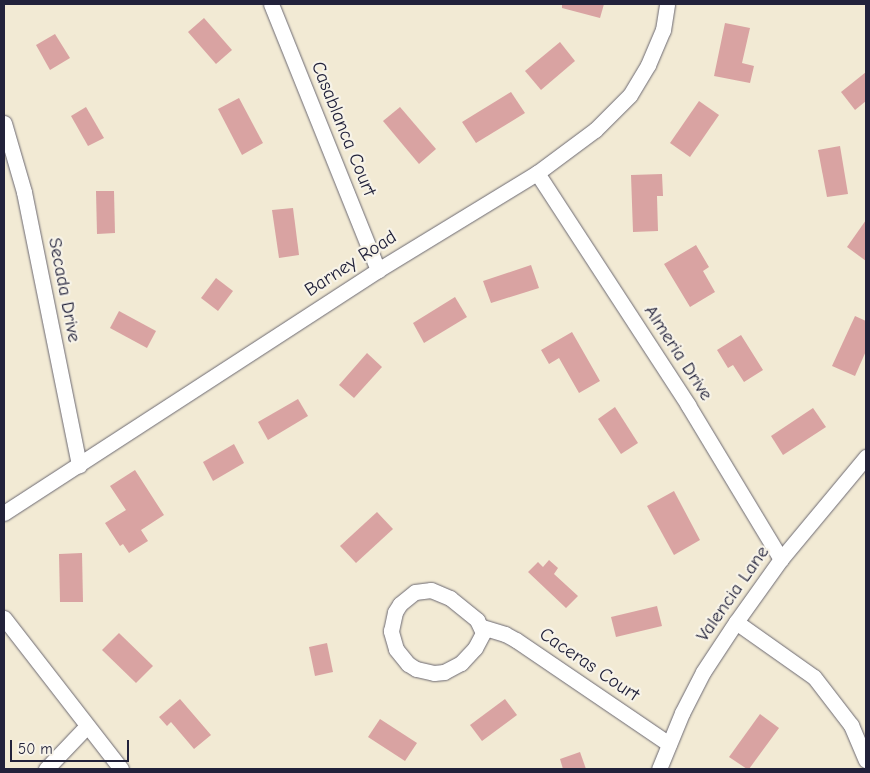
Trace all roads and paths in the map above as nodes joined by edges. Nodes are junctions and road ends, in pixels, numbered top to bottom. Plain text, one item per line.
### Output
1 (271, 4) edge
2 (667, 4) edge
3 (4, 124) edge
4 (537, 173) junction
5 (378, 270) junction
6 (866, 457) edge
7 (79, 466) junction
8 (4, 513) edge
9 (781, 559) junction
10 (4, 618) edge
11 (736, 622) junction
12 (482, 627) junction
13 (87, 726) junction
14 (669, 744) junction
15 (866, 760) edge
16 (46, 769) edge
17 (122, 769) edge
18 (659, 769) edge

1 - 5 street, Casablanca Court
2 - 4 street, Barney Road
3 - 7 street, Secada Drive
4 - 5 street, Barney Road
4 - 9 street, Almeria Drive
5 - 7 street, Barney Road
6 - 9 street, Valencia Lane
7 - 8 street, Barney Road
9 - 11 street, Valencia Lane
10 - 13 street
11 - 14 street, Valencia Lane
11 - 15 street
12 - 12 street, Caceras Court
12 - 14 street, Caceras Court
13 - 16 street
13 - 17 street
14 - 18 street, Valencia Lane

